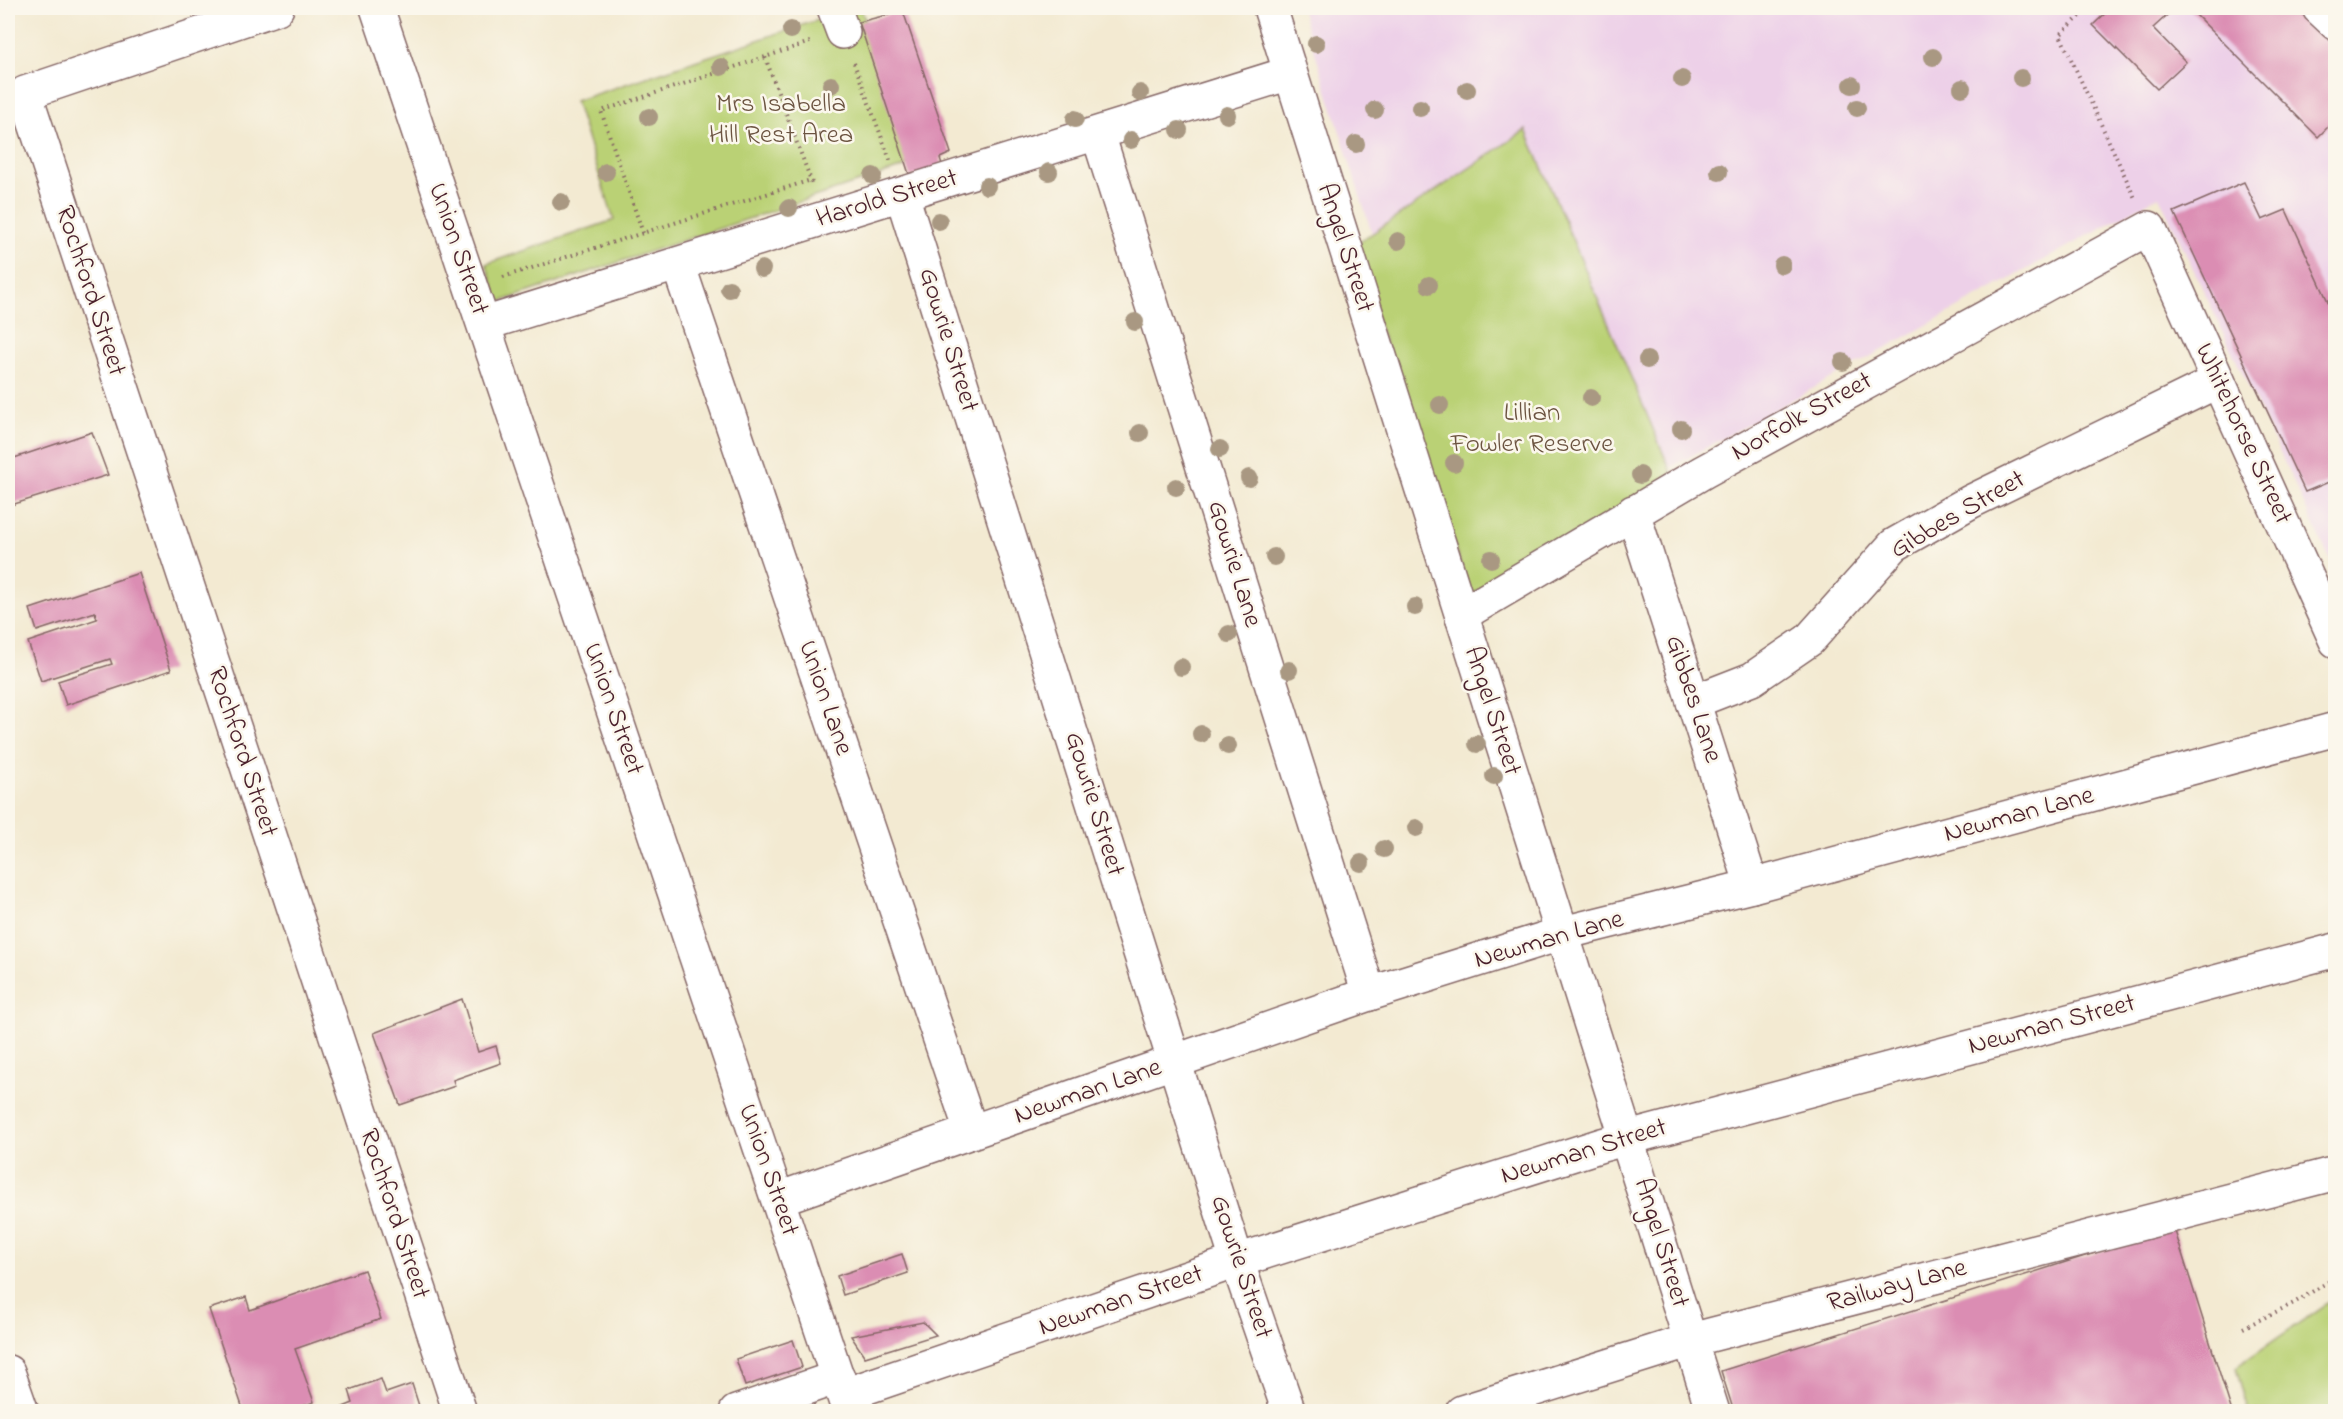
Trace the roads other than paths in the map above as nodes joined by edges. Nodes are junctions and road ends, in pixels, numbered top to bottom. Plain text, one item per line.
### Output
1 (277, 8) edge
2 (377, 8) edge
3 (2319, 8) edge
4 (1271, 11) dead end
5 (2336, 24) edge
6 (1290, 73) junction
7 (1098, 134) junction
8 (902, 195) junction
9 (2149, 228) joint
10 (678, 264) junction
11 (484, 324) junction
12 (2218, 381) junction
13 (1633, 512) junction
14 (1462, 617) junction
15 (2336, 640) edge
16 (1693, 702) junction
17 (2336, 729) edge
18 (1752, 886) junction
19 (1563, 933) junction
20 (2336, 950) edge
21 (1369, 994) junction
22 (1175, 1062) junction
23 (971, 1131) junction
24 (1627, 1137) junction
25 (2336, 1173) edge
26 (778, 1199) junction
27 (1237, 1261) junction
28 (1691, 1340) junction
29 (8, 1372) edge
30 (844, 1395) edge
31 (1495, 1406) edge
32 (22, 1412) edge
33 (460, 1412) edge
34 (736, 1412) edge
35 (1289, 1412) edge
36 (1462, 1412) edge
37 (1713, 1412) edge

1 - 33 street, Rochford Street
2 - 11 street, Union Street
3 - 5 street
4 - 6 street, Angel Street
6 - 7 street, Harold Street
6 - 14 street, Angel Street
7 - 8 street, Harold Street
7 - 21 street, Gowrie Lane
8 - 10 street, Harold Street
8 - 22 street, Gowrie Street
9 - 12 street, Whitehorse Street
9 - 13 street, Norfolk Street
10 - 11 street, Harold Street
10 - 23 street, Union Lane
11 - 26 street, Union Street
12 - 15 street, Whitehorse Street
12 - 16 street, Gibbes Street
13 - 14 street, Norfolk Street
13 - 16 street, Gibbes Lane
14 - 19 street, Angel Street
16 - 18 street, Gibbes Lane
17 - 18 street, Newman Lane
18 - 19 street, Newman Lane
19 - 21 street, Newman Lane
19 - 24 street, Angel Street
20 - 24 street, Newman Street
21 - 22 street, Newman Lane
22 - 23 street, Newman Lane
22 - 27 street, Gowrie Street
23 - 26 street, Newman Lane
24 - 27 street, Newman Street
24 - 28 street, Angel Street
25 - 28 street, Railway Lane
26 - 30 street, Union Street
27 - 30 street, Newman Street
27 - 35 street, Gowrie Street
28 - 31 street, Railway Lane
28 - 37 street, Angel Street
29 - 32 street
30 - 34 street, Newman Street
31 - 36 street, Railway Lane

